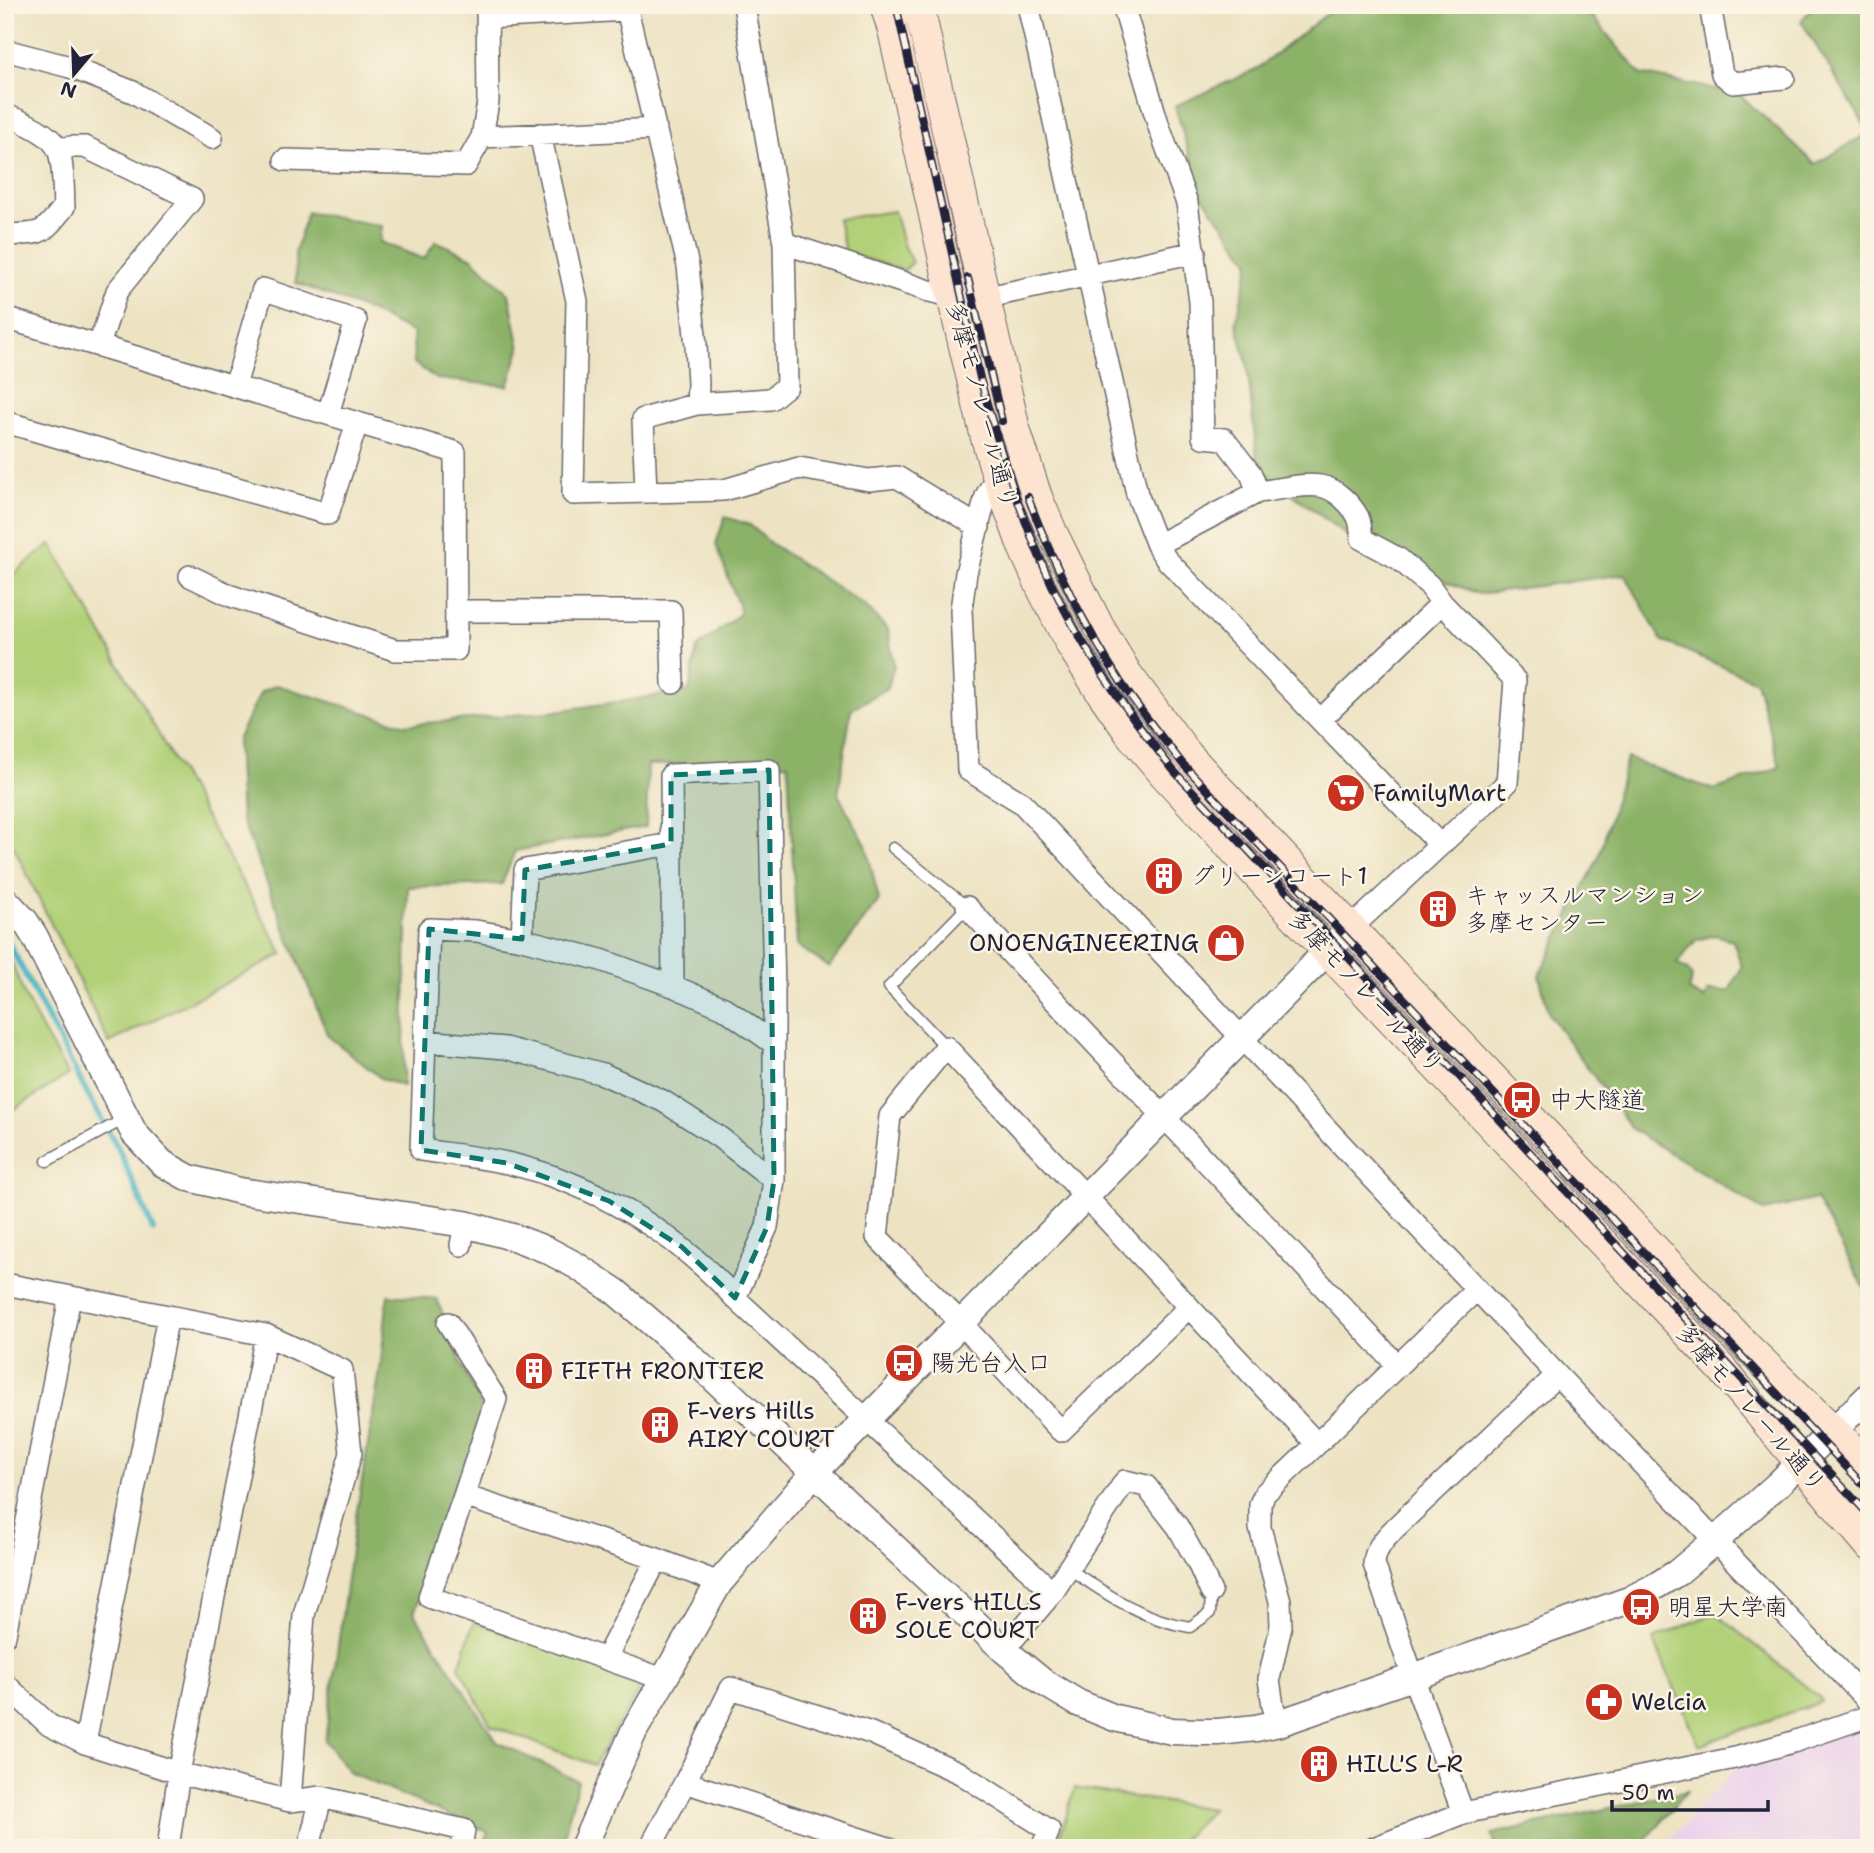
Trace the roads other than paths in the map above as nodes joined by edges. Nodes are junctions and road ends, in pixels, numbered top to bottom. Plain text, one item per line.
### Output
1 (744, 5) edge
2 (885, 5) edge
3 (916, 5) edge
4 (1028, 5) edge
5 (1123, 5) edge
6 (1710, 5) edge
7 (626, 8) edge
8 (487, 12) edge
9 (5, 50) edge
10 (1784, 78) dead end
11 (5, 115) edge
12 (656, 129) junction
13 (540, 134) junction
14 (482, 136) junction
15 (212, 138) dead end
16 (58, 149) junction
17 (285, 160) dead end
18 (5, 235) edge
19 (784, 243) junction
20 (1195, 252) junction
21 (1089, 276) junction
22 (951, 296) junction
23 (985, 298) junction
24 (5, 318) edge
25 (99, 345) junction
26 (235, 386) junction
27 (697, 404) junction
28 (328, 414) junction
29 (5, 422) edge
30 (357, 423) junction
31 (997, 475) junction
32 (646, 492) junction
33 (1258, 492) junction
34 (979, 527) junction
35 (1157, 545) junction
36 (190, 576) dead end
37 (1442, 603) junction
38 (456, 611) junction
39 (673, 683) dead end
40 (1320, 720) junction
41 (671, 844) junction
42 (1440, 845) junction
43 (893, 848) dead end
44 (5, 900) edge
45 (967, 907) junction
46 (1350, 929) junction
47 (522, 939) junction
48 (1327, 951) junction
49 (673, 986) junction
50 (1241, 1038) junction
51 (425, 1041) junction
52 (774, 1043) junction
53 (946, 1047) junction
54 (1164, 1116) junction
55 (119, 1121) junction
56 (47, 1161) dead end
57 (774, 1180) junction
58 (1086, 1196) junction
59 (5, 1284) edge
60 (1477, 1289) junction
61 (70, 1297) junction
62 (736, 1298) junction
63 (1189, 1307) junction
64 (168, 1316) junction
65 (448, 1323) dead end
66 (961, 1323) junction
67 (266, 1335) junction
68 (1398, 1366) junction
69 (1557, 1374) junction
70 (1869, 1396) edge
71 (867, 1419) junction
72 (1833, 1430) junction
73 (1317, 1444) junction
74 (1800, 1463) junction
75 (1869, 1465) edge
76 (814, 1473) junction
77 (464, 1496) junction
78 (1716, 1540) junction
79 (1869, 1545) edge
80 (657, 1559) junction
81 (1068, 1568) junction
82 (719, 1583) junction
83 (1053, 1592) junction
84 (1211, 1592) joint
85 (5, 1635) edge
86 (1004, 1650) junction
87 (606, 1658) junction
88 (1413, 1677) junction
89 (663, 1679) junction
90 (5, 1684) edge
91 (1869, 1702) edge
92 (1869, 1716) edge
93 (1279, 1723) junction
94 (85, 1743) junction
95 (179, 1773) junction
96 (685, 1782) junction
97 (321, 1797) junction
98 (290, 1801) junction
99 (1462, 1813) junction
100 (168, 1848) edge
101 (309, 1848) edge
102 (461, 1848) edge
103 (583, 1848) edge
104 (650, 1848) edge
105 (888, 1848) edge
106 (1042, 1848) edge
107 (1374, 1848) edge

1 - 19 street
2 - 22 main road, 多摩モノレール通り
3 - 23 main road, 多摩モノレール通り
4 - 21 street
5 - 20 street
6 - 10 street
7 - 8 street
7 - 12 street
8 - 14 street
9 - 15 street
11 - 16 street
12 - 13 street
12 - 27 street
13 - 14 street
13 - 32 street
14 - 17 street
16 - 18 street
16 - 25 street
19 - 22 street
19 - 27 street
20 - 21 street
20 - 33 street
21 - 23 street
21 - 35 street
22 - 23 street
22 - 31 main road, 多摩モノレール通り
23 - 46 main road, 多摩モノレール通り
24 - 25 street
25 - 26 street
26 - 28 street
26 - 28 street
27 - 32 street
28 - 30 street
29 - 30 street
30 - 38 street
31 - 34 street
31 - 48 main road, 多摩モノレール通り
32 - 34 street
33 - 35 street
33 - 37 street
34 - 50 street
35 - 40 street
36 - 38 street
37 - 40 street
37 - 42 street
38 - 39 street
40 - 42 street
41 - 47 street
41 - 49 street
41 - 52 street
42 - 46 street
43 - 45 lane
44 - 55 street
45 - 53 lane
45 - 54 street
46 - 48 street
46 - 72 main road, 多摩モノレール通り
47 - 49 street
47 - 51 street
48 - 50 street
48 - 74 main road, 多摩モノレール通り
49 - 52 street
50 - 54 street
50 - 60 street
51 - 57 street
51 - 62 street
52 - 57 street
53 - 58 street
53 - 66 street
54 - 58 street
54 - 68 street
55 - 56 lane
55 - 76 street
57 - 62 street
58 - 63 street
58 - 66 street
59 - 61 street
60 - 68 street
60 - 69 street
61 - 64 street
61 - 85 street
62 - 71 street
63 - 66 street
63 - 73 street
64 - 67 street
64 - 94 street
65 - 77 street
66 - 71 street
67 - 95 street
67 - 98 street
68 - 73 street
69 - 78 street
69 - 88 street
70 - 72 street
71 - 76 street
71 - 83 street
72 - 74 street
72 - 75 main road, 多摩モノレール通り
73 - 93 street
74 - 78 street
74 - 79 main road, 多摩モノレール通り
76 - 82 street
76 - 86 street
77 - 80 street
77 - 87 street
78 - 88 street
78 - 91 street
80 - 82 street
80 - 87 street
81 - 83 street
81 - 84 lane
81 - 84 street
82 - 89 street
83 - 86 street
86 - 93 street
87 - 89 street
88 - 93 street
88 - 99 street
89 - 103 street
90 - 94 street
92 - 99 street
94 - 95 street
95 - 98 street
95 - 100 street
96 - 104 street
96 - 105 street
96 - 106 street
97 - 98 street
97 - 101 street
97 - 102 street
99 - 107 street

